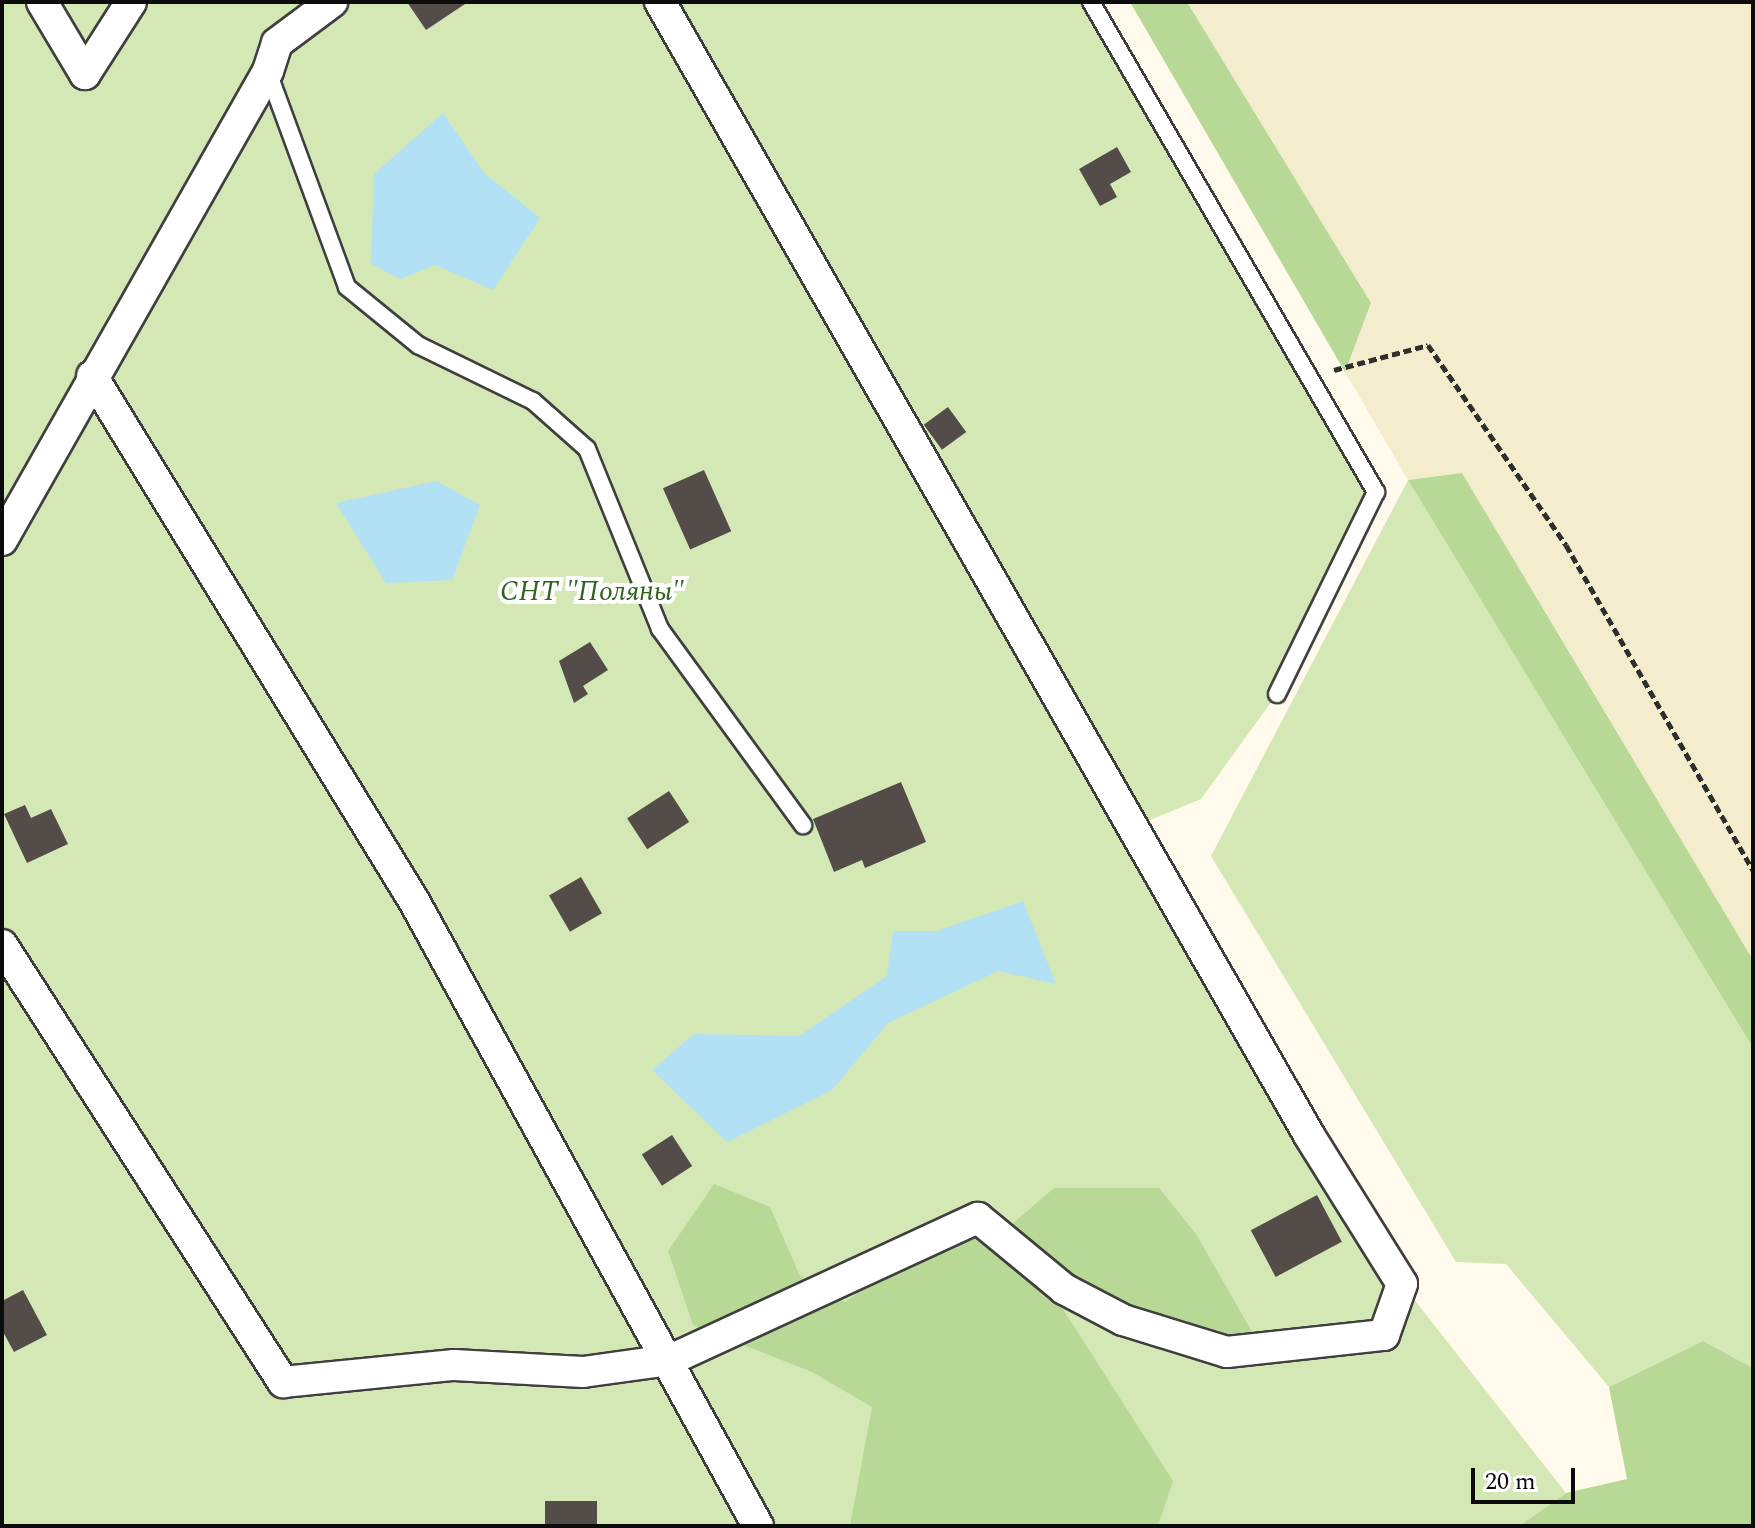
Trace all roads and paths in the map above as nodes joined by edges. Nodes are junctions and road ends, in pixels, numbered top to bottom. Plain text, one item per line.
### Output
1 (42, 2) edge
2 (131, 2) edge
3 (332, 2) edge
4 (660, 2) edge
5 (1091, 2) edge
6 (268, 71) junction
7 (92, 376) junction
8 (1309, 377) junction
9 (10, 500) edge
10 (2, 540) edge
11 (1277, 694) dead end
12 (803, 825) dead end
13 (1753, 870) edge
14 (2, 945) edge
15 (670, 1360) junction
16 (758, 1526) edge

1 - 2 street
3 - 6 street
4 - 15 street
5 - 8 lane
6 - 7 street
6 - 12 lane
7 - 9 street
7 - 15 street
8 - 11 lane
8 - 13 path
9 - 10 street
14 - 15 street
15 - 16 street

